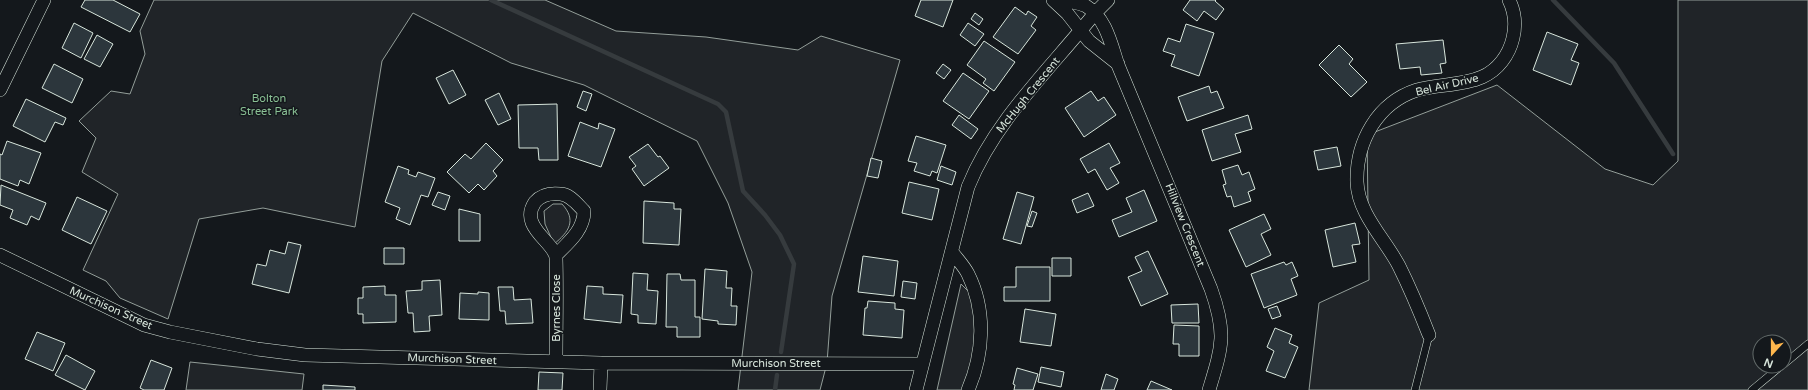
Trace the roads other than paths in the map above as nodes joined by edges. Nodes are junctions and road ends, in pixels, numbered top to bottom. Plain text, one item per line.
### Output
1 (44, 0) edge
2 (1053, 0) edge
3 (1065, 0) edge
4 (1108, 0) edge
5 (1509, 0) edge
6 (1095, 13) junction
7 (1080, 32) junction
8 (1118, 64) junction
9 (0, 90) edge
10 (952, 252) junction
11 (0, 255) edge
12 (556, 255) junction
13 (1429, 335) joint
14 (1808, 344) edge
15 (1792, 357) edge
16 (556, 362) junction
17 (601, 363) junction
18 (922, 364) junction
19 (1772, 374) edge
20 (600, 390) edge
21 (916, 390) edge
22 (968, 390) edge
23 (1209, 390) edge
24 (1415, 390) edge
25 (1752, 390) edge

1 - 9 street
2 - 7 street, Hillview Crescent
3 - 6 street
4 - 6 street
5 - 13 street, Bel Air Drive
6 - 7 street
6 - 8 street, Hillview Crescent
7 - 8 street, Hillview Crescent
7 - 10 street, McHugh Crescent
8 - 23 street, Hillview Crescent
10 - 18 street, McHugh Crescent
10 - 22 street
11 - 16 street, Murchison Street
12 - 12 street
12 - 16 street, Byrnes Close
13 - 24 lane
14 - 15 lane
16 - 17 street, Murchison Street
17 - 18 street, Murchison Street
17 - 20 street
18 - 21 street, McHugh Crescent
19 - 25 lane

